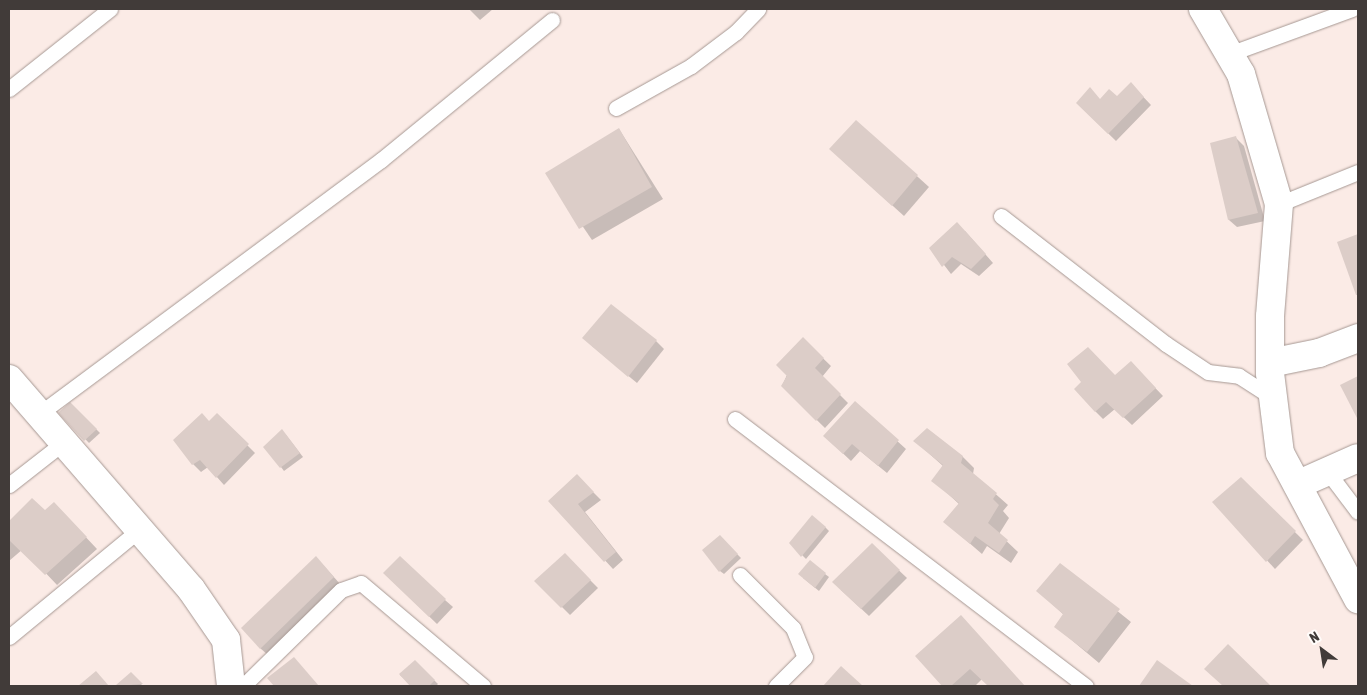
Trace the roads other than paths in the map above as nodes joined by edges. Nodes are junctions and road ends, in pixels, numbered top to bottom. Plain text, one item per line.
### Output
1 (110, 9) edge
2 (758, 9) edge
3 (1203, 9) edge
4 (1352, 9) edge
5 (552, 20) dead end
6 (1229, 54) junction
7 (9, 88) edge
8 (616, 108) dead end
9 (1358, 172) edge
10 (1279, 204) junction
11 (1001, 216) dead end
12 (1358, 338) edge
13 (1270, 363) junction
14 (9, 379) edge
15 (1272, 398) junction
16 (39, 414) junction
17 (735, 419) dead end
18 (64, 442) junction
19 (1358, 458) edge
20 (1327, 471) junction
21 (1299, 484) junction
22 (9, 486) edge
23 (1358, 512) edge
24 (140, 529) junction
25 (740, 575) dead end
26 (1358, 599) edge
27 (9, 637) edge
28 (231, 686) edge
29 (243, 686) edge
30 (482, 686) edge
31 (776, 686) edge
32 (1086, 686) edge

1 - 7 lane
2 - 8 lane
3 - 6 street
4 - 6 lane
5 - 16 lane
6 - 10 street
9 - 10 lane
10 - 13 street
11 - 15 lane
12 - 13 street
13 - 15 street
14 - 16 street
15 - 21 street
16 - 18 street
17 - 32 lane
18 - 22 lane
18 - 24 street
19 - 20 street
20 - 21 street
20 - 23 lane
21 - 26 street
24 - 27 lane
24 - 28 street
25 - 31 lane
29 - 30 lane

